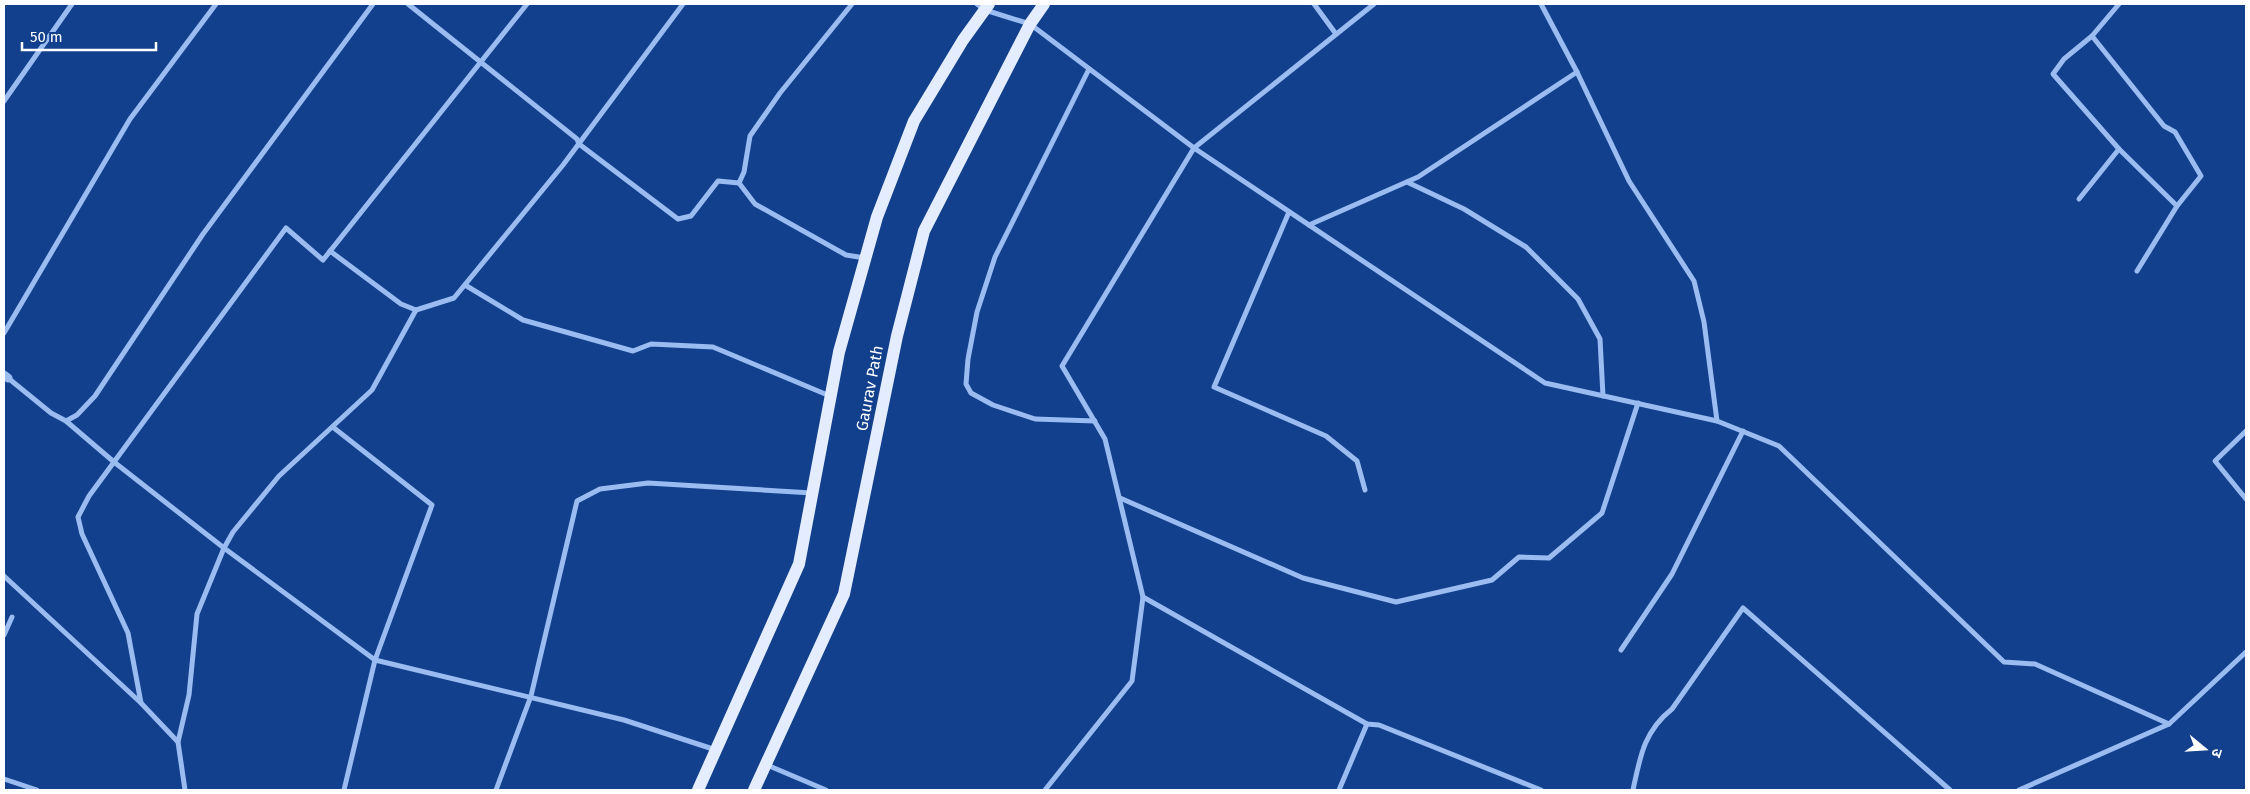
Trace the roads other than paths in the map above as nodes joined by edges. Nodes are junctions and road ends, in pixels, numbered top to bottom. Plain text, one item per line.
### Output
1 (72, 4) edge
2 (216, 4) edge
3 (373, 4) edge
4 (408, 4) edge
5 (527, 4) edge
6 (683, 4) edge
7 (852, 4) edge
8 (1044, 4) edge
9 (1314, 4) edge
10 (1374, 4) edge
11 (1541, 4) edge
12 (2119, 4) edge
13 (984, 6) edge
14 (1030, 24) junction
15 (1336, 34) junction
16 (2092, 36) junction
17 (481, 62) junction
18 (1089, 69) junction
19 (1577, 72) junction
20 (4, 101) edge
21 (579, 144) junction
22 (1194, 148) junction
23 (2119, 149) junction
24 (1407, 182) junction
25 (739, 183) junction
26 (2080, 199) dead end
27 (2177, 206) junction
28 (1289, 212) junction
29 (1309, 225) junction
30 (330, 251) junction
31 (865, 258) junction
32 (2137, 271) dead end
33 (465, 285) junction
34 (416, 310) junction
35 (4, 333) edge
36 (6, 376) edge
37 (831, 396) junction
38 (1603, 396) junction
39 (1638, 404) junction
40 (66, 421) junction
41 (1095, 421) junction
42 (1718, 421) junction
43 (334, 428) junction
44 (1743, 431) junction
45 (2246, 431) edge
46 (114, 462) junction
47 (1365, 490) dead end
48 (813, 492) junction
49 (1120, 498) junction
50 (2246, 499) edge
51 (224, 548) junction
52 (4, 576) edge
53 (1143, 597) junction
54 (12, 617) dead end
55 (4, 635) edge
56 (1621, 650) dead end
57 (2246, 652) edge
58 (375, 660) junction
59 (531, 696) junction
60 (141, 703) junction
61 (1367, 724) junction
62 (2169, 724) junction
63 (178, 742) junction
64 (716, 750) junction
65 (766, 765) junction
66 (4, 779) edge
67 (37, 790) edge
68 (185, 790) edge
69 (344, 790) edge
70 (496, 790) edge
71 (698, 790) edge
72 (754, 790) edge
73 (826, 790) edge
74 (1045, 790) edge
75 (1339, 790) edge
76 (1541, 790) edge
77 (1633, 790) edge
78 (1950, 790) edge
79 (2019, 790) edge

1 - 20 street
2 - 35 street
3 - 40 street
4 - 17 street
5 - 17 street
6 - 21 street
7 - 25 street
8 - 14 main road, Gaurav Path
9 - 15 street
10 - 15 street
11 - 19 street
12 - 16 street
13 - 14 street
13 - 31 main road
14 - 18 street
14 - 65 main road, Gaurav Path
15 - 22 street
16 - 23 street
16 - 27 street
17 - 21 street
17 - 30 street
18 - 22 street
18 - 41 street
19 - 24 street
19 - 42 street
21 - 25 street
21 - 33 street
22 - 28 street
22 - 41 street
23 - 26 street
23 - 27 street
24 - 29 street
24 - 38 street
25 - 31 street
27 - 32 street
28 - 29 street
28 - 47 street
29 - 38 street
30 - 34 street
30 - 46 street
31 - 37 main road
33 - 34 street
33 - 37 street
34 - 43 street
36 - 40 street
37 - 48 main road
38 - 39 street
39 - 42 street
39 - 49 street
40 - 46 street
41 - 49 street
42 - 44 street
43 - 51 street
43 - 58 street
44 - 56 street
44 - 62 street
45 - 50 street
46 - 51 street
46 - 60 street
48 - 59 street
48 - 64 main road
49 - 53 street
51 - 58 street
51 - 63 street
52 - 60 street
53 - 61 street
53 - 74 street
54 - 55 street
57 - 62 street
58 - 59 street
58 - 69 street
59 - 64 street
59 - 70 street
60 - 63 street
61 - 75 street
61 - 76 street
62 - 79 street
63 - 68 street
64 - 71 main road
65 - 72 main road, Gaurav Path
65 - 73 street
66 - 67 street
77 - 78 street

